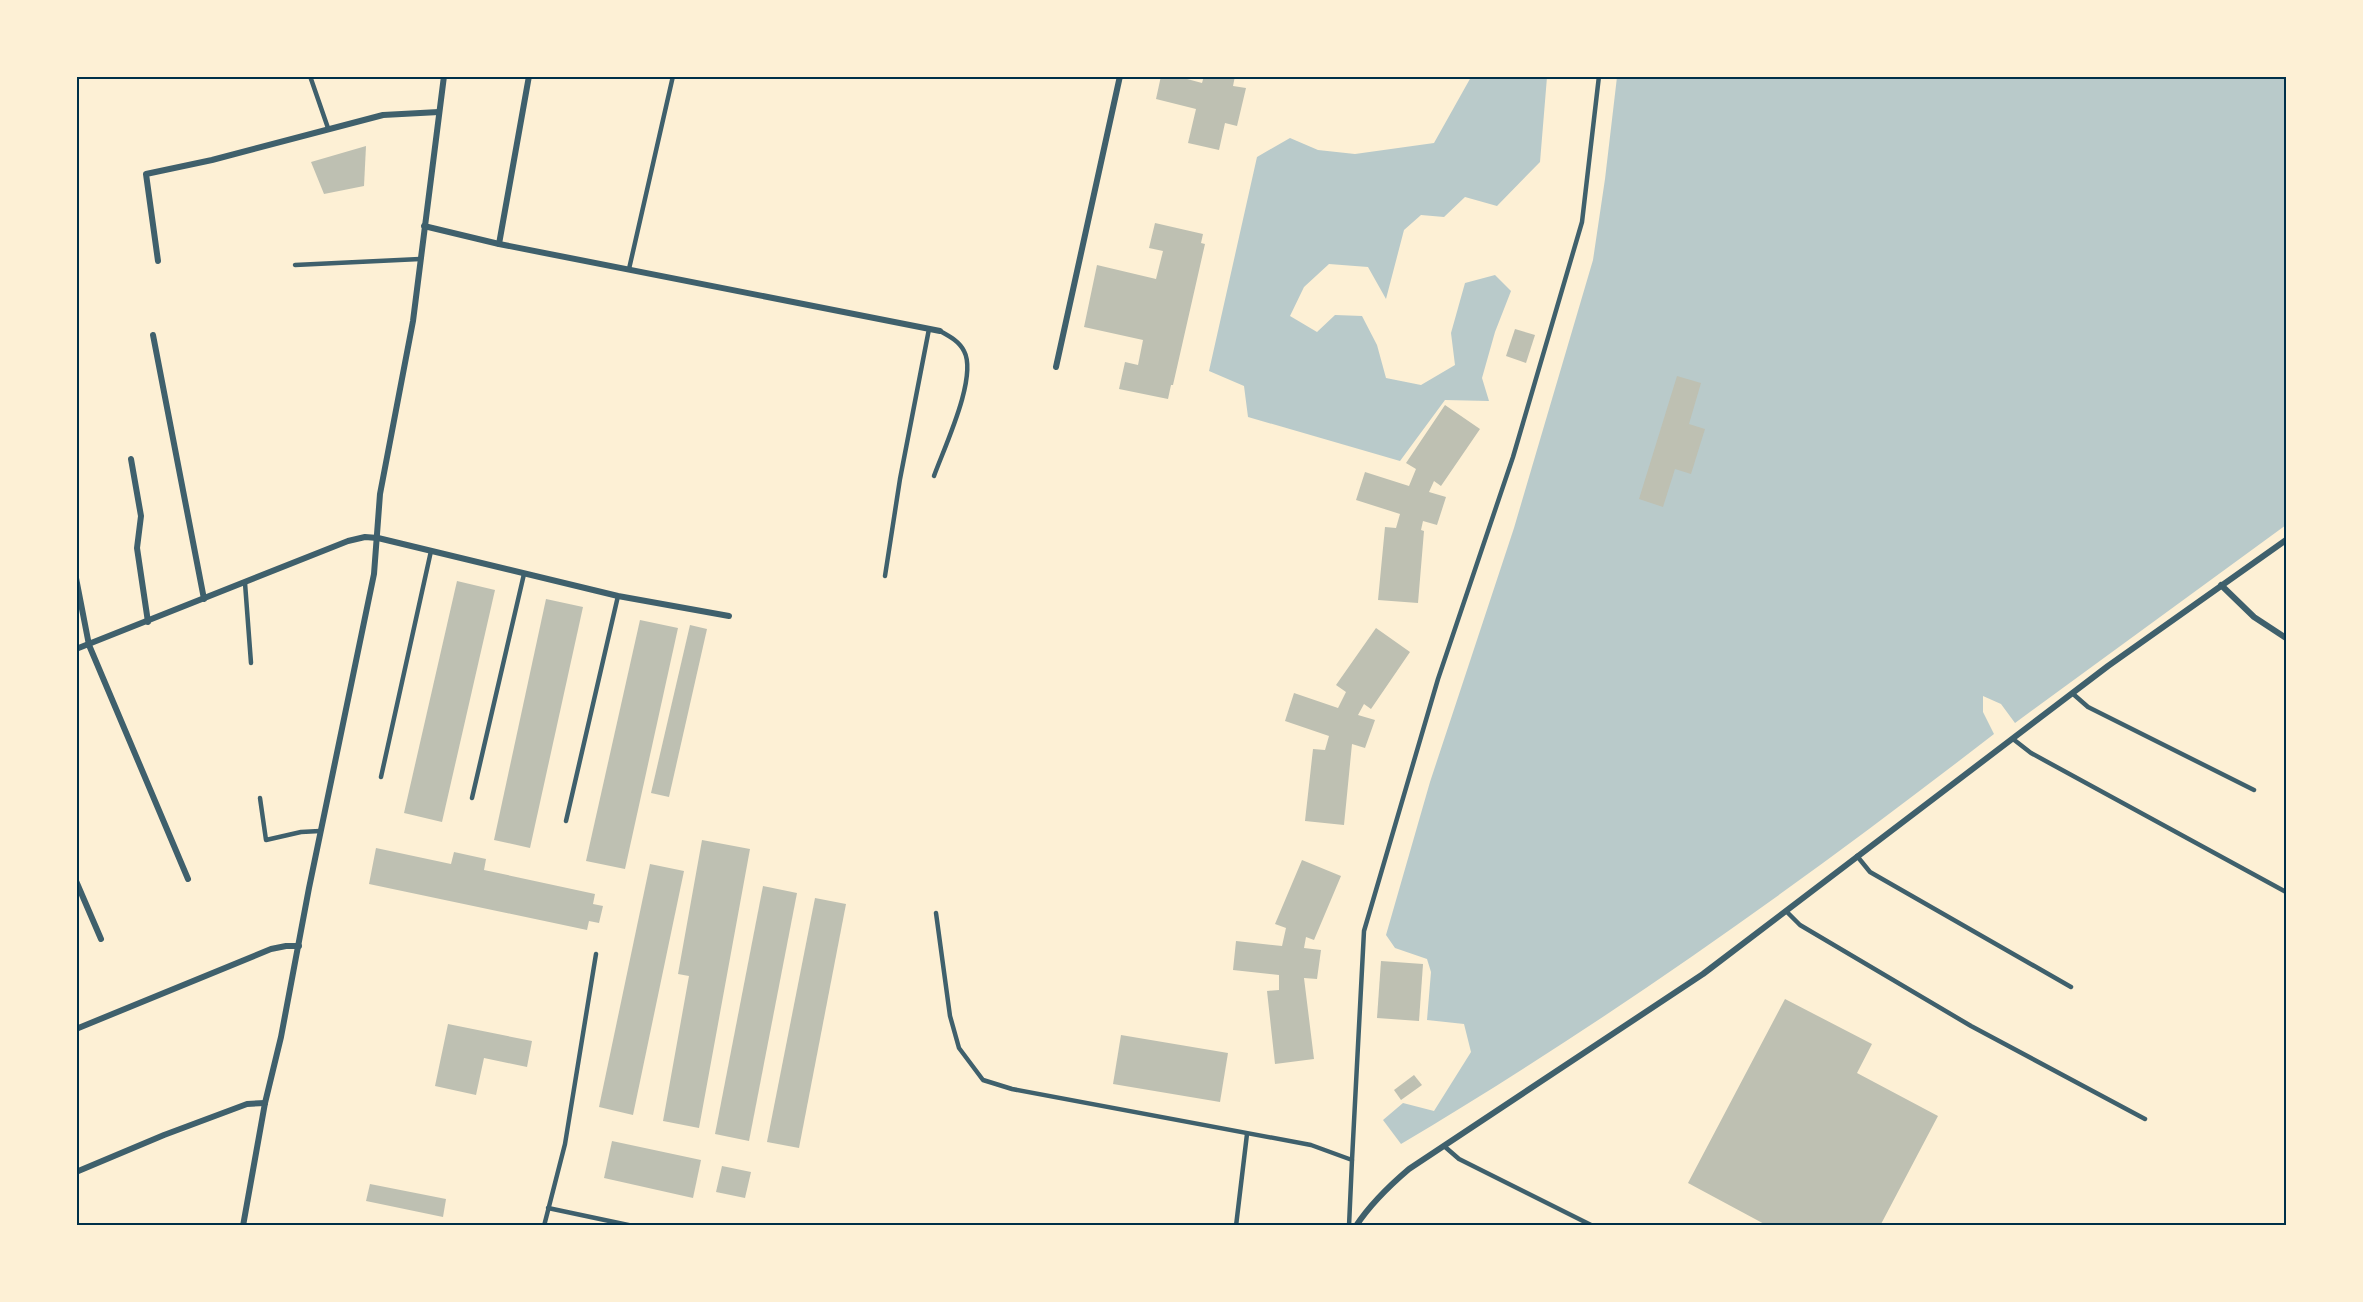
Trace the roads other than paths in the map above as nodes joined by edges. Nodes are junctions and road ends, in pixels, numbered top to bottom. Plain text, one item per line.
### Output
1 (310, 76) edge
2 (444, 76) edge
3 (529, 76) edge
4 (673, 76) edge
5 (1120, 76) edge
6 (1599, 76) edge
7 (439, 112) junction
8 (328, 128) junction
9 (424, 226) junction
10 (499, 244) junction
11 (420, 259) junction
12 (158, 261) dead end
13 (295, 265) dead end
14 (629, 269) junction
15 (929, 329) junction
16 (940, 331) joint
17 (153, 335) dead end
18 (1056, 367) dead end
19 (131, 459) dead end
20 (934, 476) dead end
21 (378, 538) junction
22 (2286, 540) edge
23 (431, 551) junction
24 (524, 574) junction
25 (885, 576) dead end
26 (76, 578) edge
27 (245, 583) junction
28 (2221, 585) junction
29 (618, 596) junction
30 (204, 598) junction
31 (729, 616) dead end
32 (148, 622) junction
33 (2286, 638) edge
34 (89, 645) junction
35 (76, 650) edge
36 (251, 663) dead end
37 (2073, 693) junction
38 (2013, 738) junction
39 (381, 777) dead end
40 (2254, 790) dead end
41 (260, 798) dead end
42 (472, 798) dead end
43 (566, 821) dead end
44 (320, 831) junction
45 (1857, 856) junction
46 (188, 879) dead end
47 (76, 881) edge
48 (2286, 892) edge
49 (1786, 910) junction
50 (936, 913) dead end
51 (101, 939) dead end
52 (299, 946) junction
53 (596, 954) dead end
54 (2071, 987) dead end
55 (76, 1029) edge
56 (265, 1103) junction
57 (2145, 1119) dead end
58 (1247, 1134) junction
59 (1444, 1146) junction
60 (1352, 1160) junction
61 (76, 1172) edge
62 (548, 1208) junction
63 (243, 1226) edge
64 (544, 1226) edge
65 (633, 1226) edge
66 (1236, 1226) edge
67 (1348, 1226) edge
68 (1356, 1226) edge
69 (1593, 1226) edge

1 - 8 lane
2 - 7 street
3 - 10 street
4 - 14 lane
5 - 18 street
6 - 60 lane
7 - 8 street
7 - 9 street
8 - 12 street
9 - 10 street
9 - 11 street
10 - 14 street
11 - 13 lane
11 - 21 street
14 - 15 street
15 - 16 street
15 - 25 lane
16 - 20 lane
17 - 30 street
19 - 32 street
21 - 23 street
21 - 27 street
21 - 44 street
22 - 28 street
23 - 24 street
23 - 39 lane
24 - 29 street
24 - 42 lane
26 - 34 street
27 - 30 street
27 - 36 lane
28 - 33 street
28 - 37 street
29 - 31 street
29 - 43 lane
30 - 32 street
32 - 34 street
34 - 35 street
34 - 46 street
37 - 38 street
37 - 40 lane
38 - 45 street
38 - 48 lane
41 - 44 lane
44 - 52 street
45 - 49 street
45 - 54 lane
47 - 51 street
49 - 57 lane
49 - 59 street
50 - 58 lane
52 - 55 street
52 - 56 street
53 - 62 lane
56 - 61 street
56 - 63 street
58 - 60 lane
58 - 66 lane
59 - 68 street
59 - 69 lane
60 - 67 lane
62 - 64 lane
62 - 65 lane

